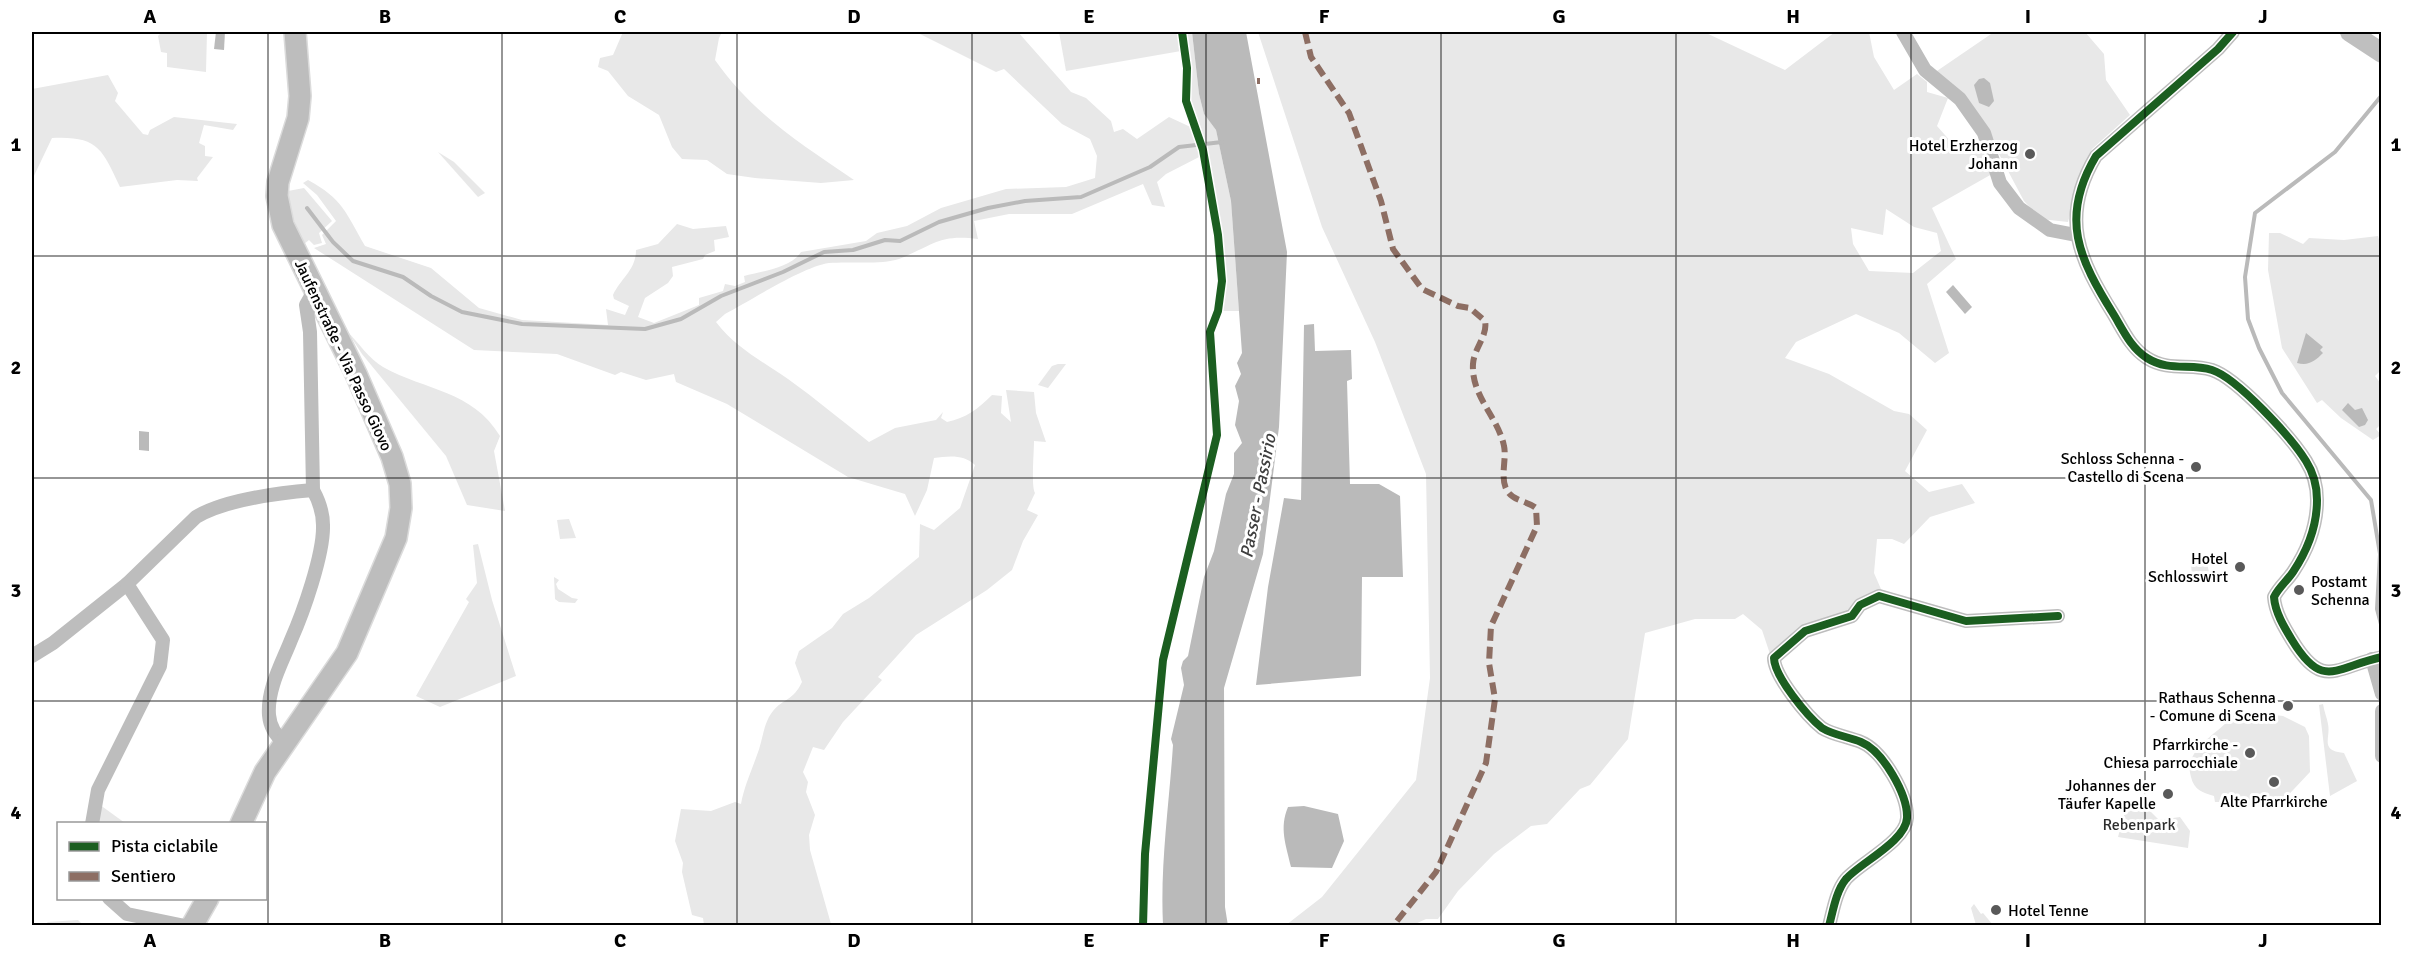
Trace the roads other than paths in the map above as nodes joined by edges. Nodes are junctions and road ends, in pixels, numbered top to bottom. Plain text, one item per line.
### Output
1 (295, 32) edge
2 (1903, 32) edge
3 (2233, 32) edge
4 (2350, 32) edge
5 (2382, 53) edge
6 (2076, 235) junction
7 (314, 291) junction
8 (313, 490) junction
9 (127, 584) junction
10 (2058, 616) dead end
11 (32, 656) edge
12 (2377, 658) edge
13 (2382, 694) edge
14 (2382, 711) edge
15 (284, 742) junction
16 (2382, 756) edge
17 (92, 822) edge
18 (242, 822) edge
19 (111, 900) edge
20 (207, 900) edge
21 (185, 926) edge
22 (192, 926) edge
23 (1828, 926) edge

1 - 7 main road, Jaufenstraße - Via Passo Giovo
2 - 6 street
3 - 6 street
4 - 5 street
6 - 12 street
7 - 8 street
7 - 15 main road, Jaufenstraße - Via Passo Giovo
8 - 9 street
8 - 15 street
9 - 11 street
9 - 17 street
10 - 23 street
12 - 13 street
14 - 16 street
15 - 18 main road, Jaufenstraße - Via Passo Giovo
19 - 21 street
20 - 22 main road

